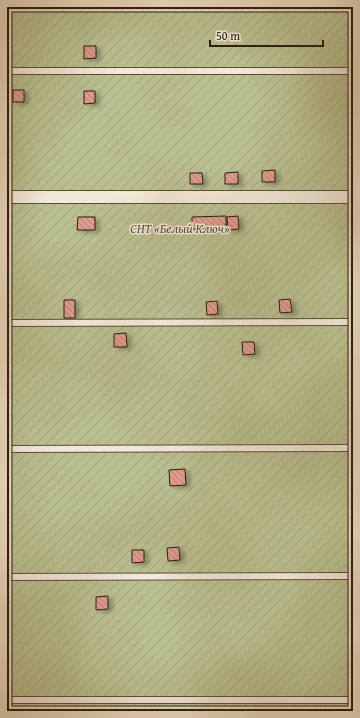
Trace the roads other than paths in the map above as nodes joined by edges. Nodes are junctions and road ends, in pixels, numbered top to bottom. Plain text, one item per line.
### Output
1 (7, 71) edge
2 (353, 71) edge
3 (7, 197) edge
4 (353, 197) edge
5 (353, 322) edge
6 (7, 323) edge
7 (353, 448) edge
8 (7, 449) edge
9 (353, 576) edge
10 (7, 577) edge
11 (7, 700) edge
12 (353, 700) edge

1 - 2 lane
3 - 4 street
5 - 6 lane
7 - 8 lane
9 - 10 lane
11 - 12 lane

